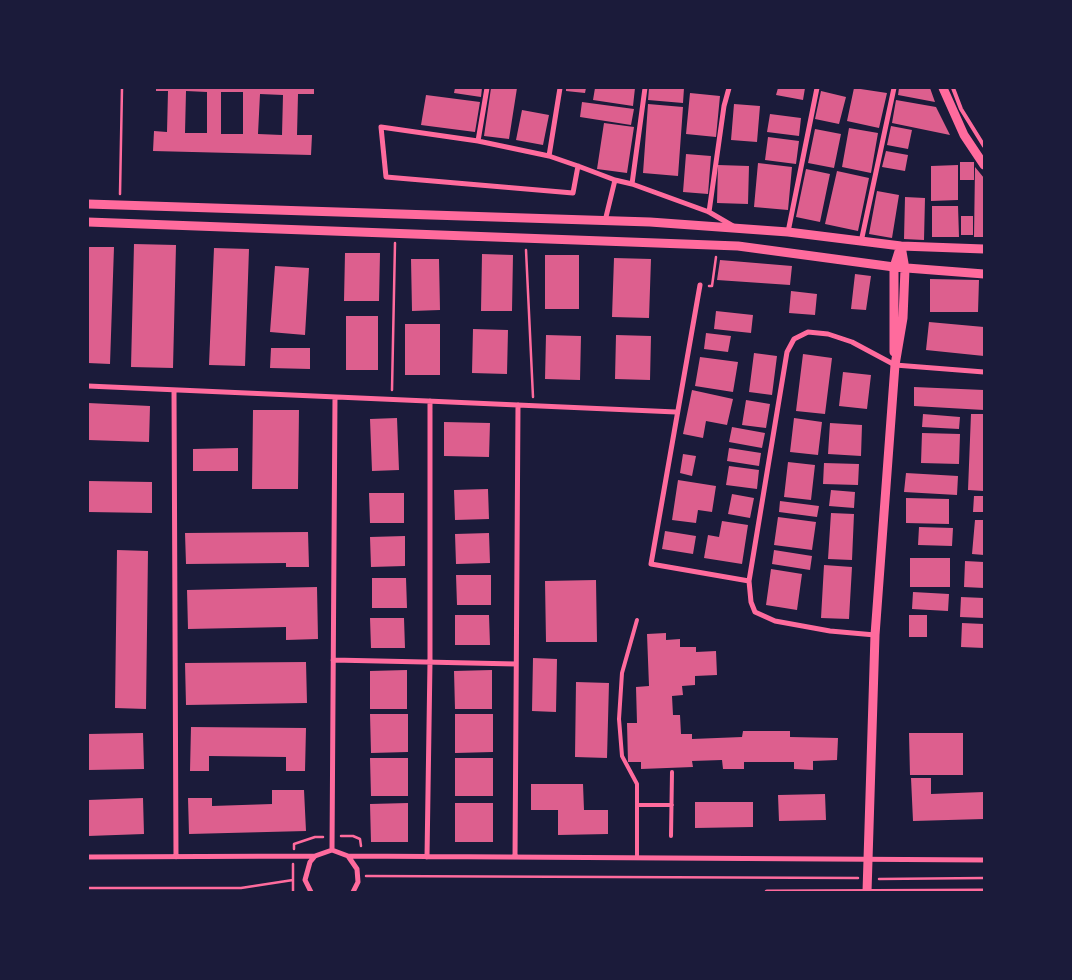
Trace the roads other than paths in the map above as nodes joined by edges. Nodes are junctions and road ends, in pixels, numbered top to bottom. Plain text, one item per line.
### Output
1 (487, 88) edge
2 (560, 88) edge
3 (644, 88) edge
4 (729, 88) edge
5 (817, 88) edge
6 (894, 88) edge
7 (943, 88) edge
8 (953, 88) edge
9 (478, 141) junction
10 (984, 146) edge
11 (549, 156) junction
12 (984, 165) edge
13 (578, 166) junction
14 (615, 180) junction
15 (632, 184) junction
16 (88, 204) edge
17 (709, 212) junction
18 (605, 221) junction
19 (88, 222) edge
20 (736, 228) junction
21 (788, 232) junction
22 (861, 242) junction
23 (901, 246) junction
24 (984, 248) edge
25 (894, 268) junction
26 (905, 269) junction
27 (984, 274) edge
28 (700, 285) dead end
29 (895, 364) junction
30 (984, 372) edge
31 (88, 386) edge
32 (174, 390) junction
33 (335, 397) junction
34 (430, 401) junction
35 (518, 405) junction
36 (676, 412) junction
37 (749, 581) junction
38 (638, 620) dead end
39 (876, 635) junction
40 (333, 660) junction
41 (430, 662) junction
42 (516, 664) junction
43 (672, 772) dead end
44 (672, 804) junction
45 (638, 805) junction
46 (671, 836) dead end
47 (332, 850) junction
48 (315, 856) junction
49 (348, 856) junction
50 (88, 857) edge
51 (176, 857) junction
52 (427, 857) junction
53 (515, 857) junction
54 (638, 857) junction
55 (868, 859) junction
56 (984, 860) edge
57 (984, 891) edge
58 (311, 892) edge
59 (353, 892) edge
60 (767, 892) edge
61 (867, 892) edge

1 - 9 street
2 - 11 street
3 - 15 street
4 - 17 street
5 - 21 street
6 - 22 street
7 - 12 street
8 - 10 lane
9 - 11 street
9 - 13 street
11 - 13 street
13 - 14 street
14 - 15 street
14 - 18 street
15 - 17 street
16 - 18 street
17 - 20 street
18 - 20 street
19 - 25 street
20 - 21 street
21 - 22 street
22 - 23 street
23 - 24 street
23 - 25 street
23 - 26 street
25 - 26 street
25 - 29 street
26 - 27 street
26 - 29 street
28 - 36 street
29 - 30 street
29 - 37 street
29 - 39 street
31 - 32 street
32 - 33 street
32 - 51 street
33 - 34 street
33 - 40 street
34 - 35 street
34 - 41 street
35 - 36 street
35 - 42 street
36 - 37 street
37 - 39 street
38 - 45 lane
39 - 55 street
40 - 41 street
40 - 47 street
41 - 42 street
41 - 52 street
42 - 53 street
43 - 44 lane
44 - 45 lane
44 - 46 lane
45 - 54 lane
47 - 48 street
47 - 49 street
48 - 51 street
48 - 58 street
49 - 52 street
49 - 59 street
50 - 51 street
52 - 53 street
53 - 54 street
54 - 55 street
55 - 56 street
55 - 61 street
57 - 61 street
60 - 61 street

